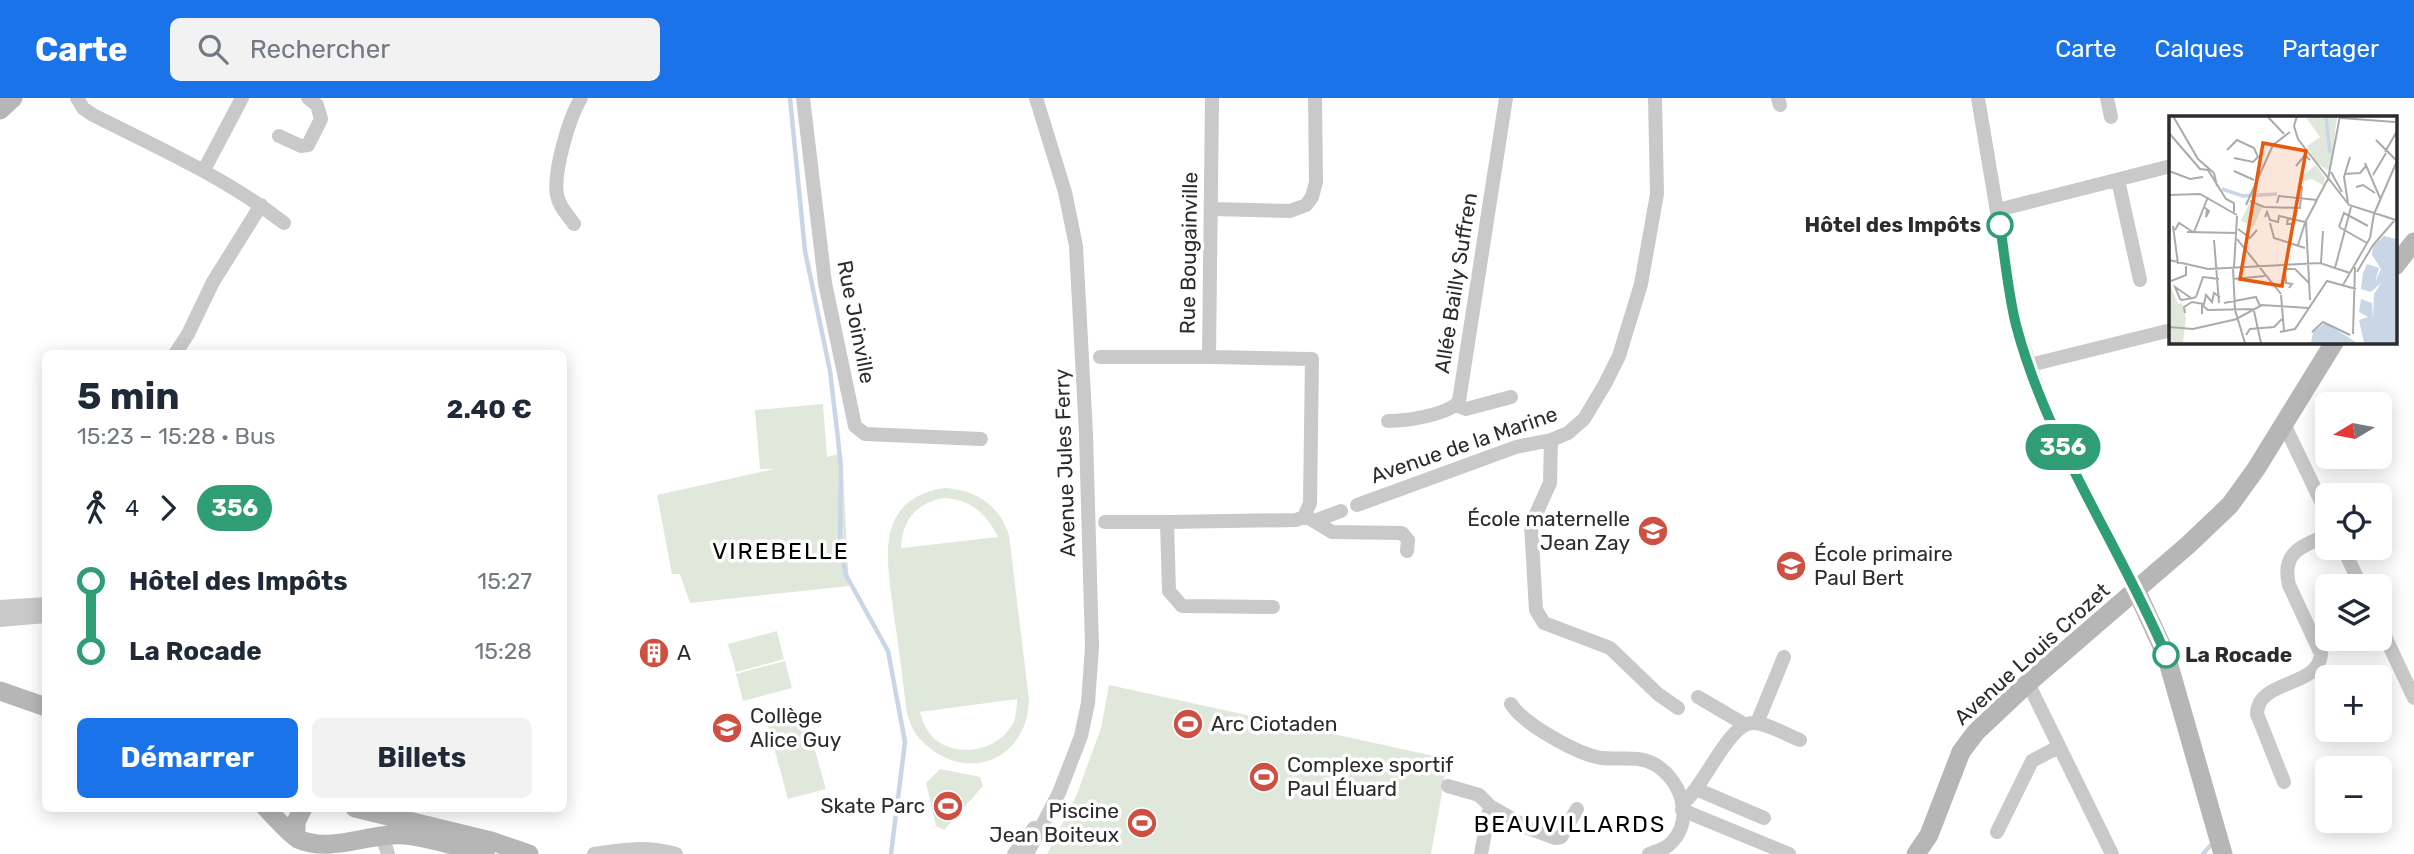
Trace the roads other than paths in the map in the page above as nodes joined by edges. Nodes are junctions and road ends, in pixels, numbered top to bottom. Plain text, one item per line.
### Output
1 (13, 98) edge
2 (77, 98) edge
3 (242, 98) edge
4 (308, 98) edge
5 (581, 98) edge
6 (803, 98) edge
7 (1212, 98) edge
8 (1315, 98) edge
9 (1506, 98) edge
10 (1655, 98) edge
11 (1978, 98) edge
12 (1036, 99) edge
13 (2111, 99) edge
14 (0, 110) edge
15 (2111, 117) dead end
16 (279, 136) dead end
17 (2169, 167) edge
18 (204, 170) junction
19 (2118, 180) junction
20 (261, 205) junction
21 (1211, 209) junction
22 (1998, 210) junction
23 (284, 223) dead end
24 (574, 224) dead end
25 (2140, 279) dead end
26 (2169, 330) edge
27 (2334, 343) edge
28 (178, 350) edge
29 (1100, 357) dead end
30 (1209, 357) junction
31 (2030, 365) junction
32 (1511, 397) dead end
33 (1456, 405) junction
34 (1388, 421) dead end
35 (2284, 424) junction
36 (981, 439) dead end
37 (1551, 440) junction
38 (2315, 489) edge
39 (1357, 505) dead end
40 (1341, 511) dead end
41 (1309, 519) junction
42 (1105, 522) dead end
43 (1167, 522) junction
44 (2315, 540) edge
45 (1408, 551) dead end
46 (2136, 590) junction
47 (42, 604) edge
48 (0, 607) edge
49 (1273, 607) dead end
50 (42, 616) edge
51 (0, 620) edge
52 (2392, 651) edge
53 (1784, 657) dead end
54 (2028, 683) junction
55 (0, 691) edge
56 (1698, 697) dead end
57 (2414, 698) edge
58 (1511, 704) dead end
59 (0, 705) edge
60 (42, 706) edge
61 (1678, 708) dead end
62 (42, 720) edge
63 (1750, 724) junction
64 (1800, 740) dead end
65 (2058, 747) junction
66 (2284, 782) dead end
67 (1448, 786) dead end
68 (1696, 789) junction
69 (1490, 806) junction
70 (1682, 807) junction
71 (1577, 809) dead end
72 (269, 812) edge
73 (301, 812) edge
74 (344, 812) edge
75 (371, 812) edge
76 (1764, 818) dead end
77 (1043, 820) junction
78 (1997, 832) dead end
79 (385, 845) edge
80 (296, 846) edge
81 (331, 849) edge
82 (485, 854) edge
83 (529, 854) edge
84 (594, 854) edge
85 (676, 854) edge
86 (1014, 854) edge
87 (1027, 854) edge
88 (1481, 854) edge
89 (1648, 854) edge
90 (1789, 854) edge
91 (1916, 854) edge
92 (2112, 854) edge
93 (2223, 854) edge

1 - 14 street
2 - 18 street
3 - 18 street
4 - 16 street
5 - 24 street
6 - 36 street, Rue Joinville
7 - 21 street, Rue Bougainville
8 - 21 street
9 - 33 street, Allée Bailly Suffren
10 - 37 street, Avenue de la Marine
11 - 22 street
12 - 77 street, Avenue Jules Ferry
13 - 15 street
17 - 19 street
18 - 20 street
19 - 22 street
19 - 25 street
20 - 23 street
20 - 28 street
21 - 30 street, Rue Bougainville
22 - 31 street
26 - 31 street
27 - 35 street, Avenue Louis Crozet
29 - 30 street
30 - 41 street, Rue Bougainville
31 - 46 street
32 - 33 street
33 - 34 street, Allée Bailly Suffren
35 - 38 street
35 - 46 street, Avenue Louis Crozet
37 - 39 street, Avenue de la Marine
37 - 61 street
40 - 41 street
41 - 43 street
41 - 45 street
42 - 43 street
43 - 49 street
44 - 66 street
46 - 54 street, Avenue Louis Crozet
46 - 93 street
47 - 48 street
50 - 51 street
52 - 57 street
53 - 63 street
54 - 65 street
54 - 91 street, Avenue Louis Crozet
55 - 60 street
56 - 63 street
58 - 70 street
59 - 62 street
63 - 64 street
63 - 68 street
65 - 78 street
65 - 92 street
67 - 69 street
68 - 70 street
68 - 76 street
69 - 71 street
69 - 88 street
70 - 89 street
70 - 90 street
72 - 80 street
73 - 80 street
74 - 81 street
75 - 83 street
77 - 86 street, Avenue Jules Ferry
77 - 87 street, Avenue Jules Ferry
79 - 81 street
79 - 82 street
80 - 81 street
84 - 85 street

